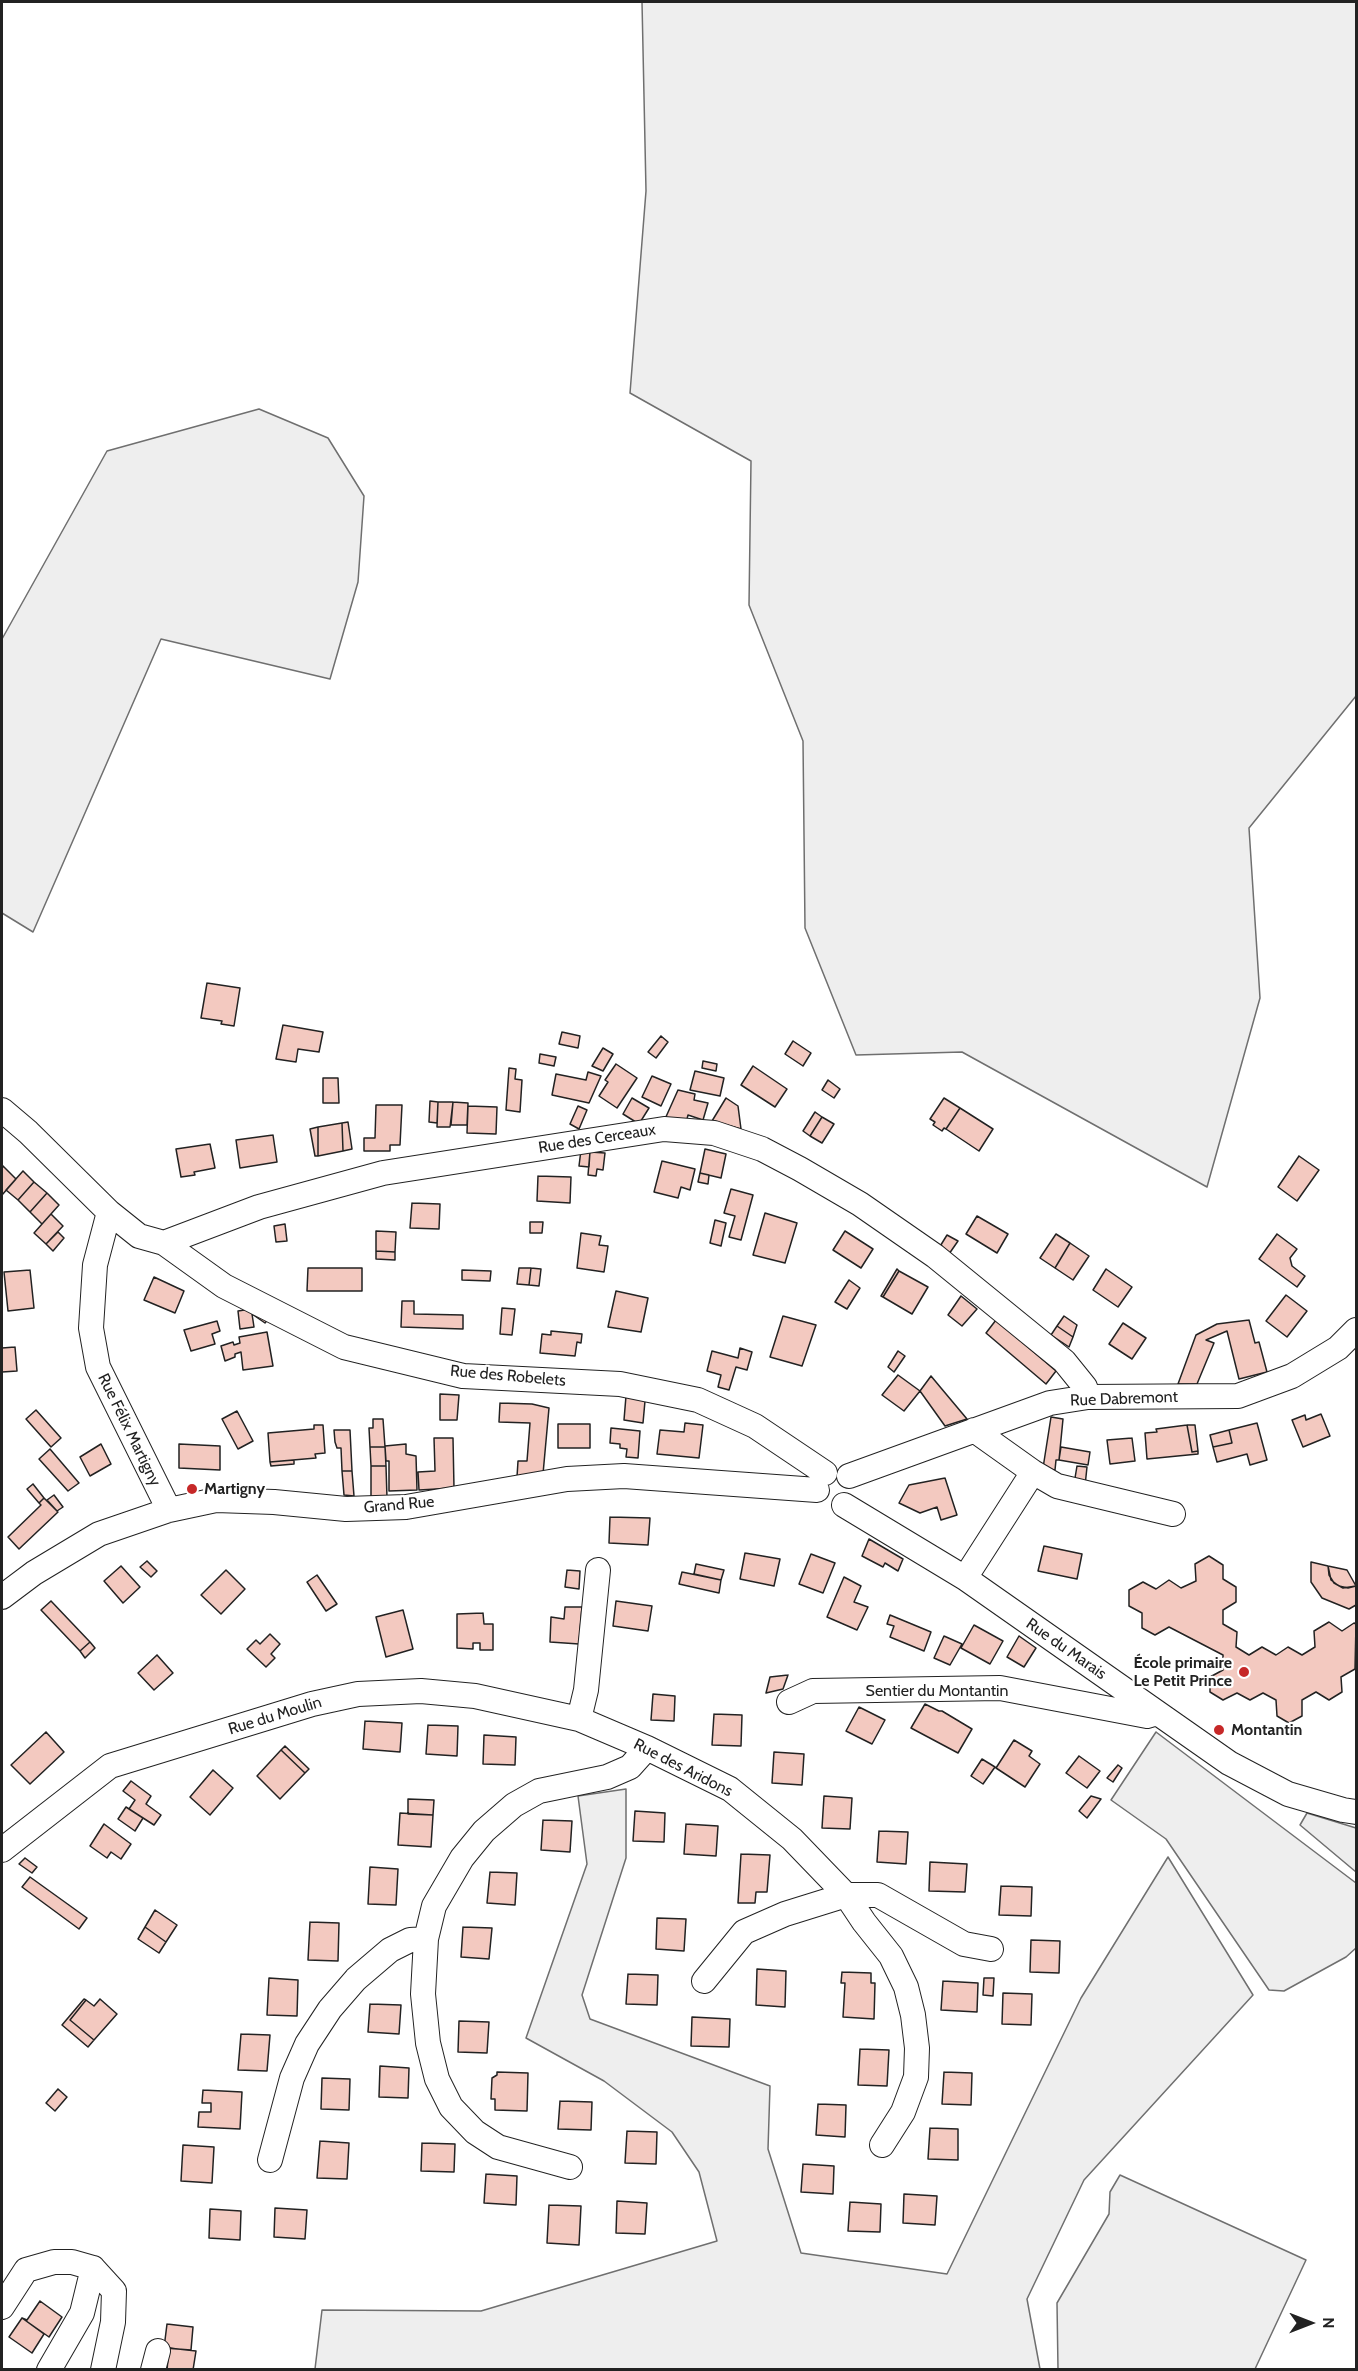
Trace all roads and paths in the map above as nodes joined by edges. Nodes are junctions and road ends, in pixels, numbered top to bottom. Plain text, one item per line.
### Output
1 (2, 1110) edge
2 (109, 1212) junction
3 (164, 1243) junction
4 (1356, 1330) edge
5 (1088, 1397) junction
6 (974, 1430) junction
7 (1033, 1472) junction
8 (849, 1476) junction
9 (821, 1481) junction
10 (844, 1505) junction
11 (169, 1510) junction
12 (1173, 1514) dead end
13 (598, 1570) dead end
14 (965, 1578) junction
15 (2, 1597) edge
16 (789, 1702) dead end
17 (1157, 1713) junction
18 (579, 1719) junction
19 (647, 1748) junction
20 (1356, 1812) edge
21 (2, 1850) edge
22 (846, 1895) junction
23 (426, 1939) junction
24 (992, 1949) dead end
25 (704, 1981) dead end
26 (882, 2145) dead end
27 (270, 2160) dead end
28 (570, 2167) dead end
29 (93, 2268) junction
30 (2, 2307) edge
31 (49, 2370) edge
32 (103, 2370) edge

1 - 2 street
2 - 3 street
2 - 11 street, Rue Félix Martigny
3 - 5 street, Rue des Cerceaux
3 - 9 street, Rue des Robelets
4 - 5 street, Rue Dabremont
5 - 6 street, Rue Dabremont
6 - 7 street
6 - 8 street, Rue Dabremont
7 - 12 street
7 - 14 street
8 - 9 street
8 - 10 street
9 - 10 street
9 - 11 street, Grand Rue
10 - 14 street, Rue du Marais
11 - 15 street, Grand Rue
13 - 18 street
14 - 17 street, Rue du Marais
16 - 17 street, Sentier du Montantin
17 - 20 street, Rue du Marais
18 - 19 street, Rue des Aridons
18 - 21 street, Rue du Moulin
19 - 22 street, Rue des Aridons
19 - 23 street
22 - 24 street
22 - 25 street
22 - 26 street, Rue des Aridons
23 - 27 street
23 - 28 street
29 - 30 street
29 - 31 street
29 - 32 street

